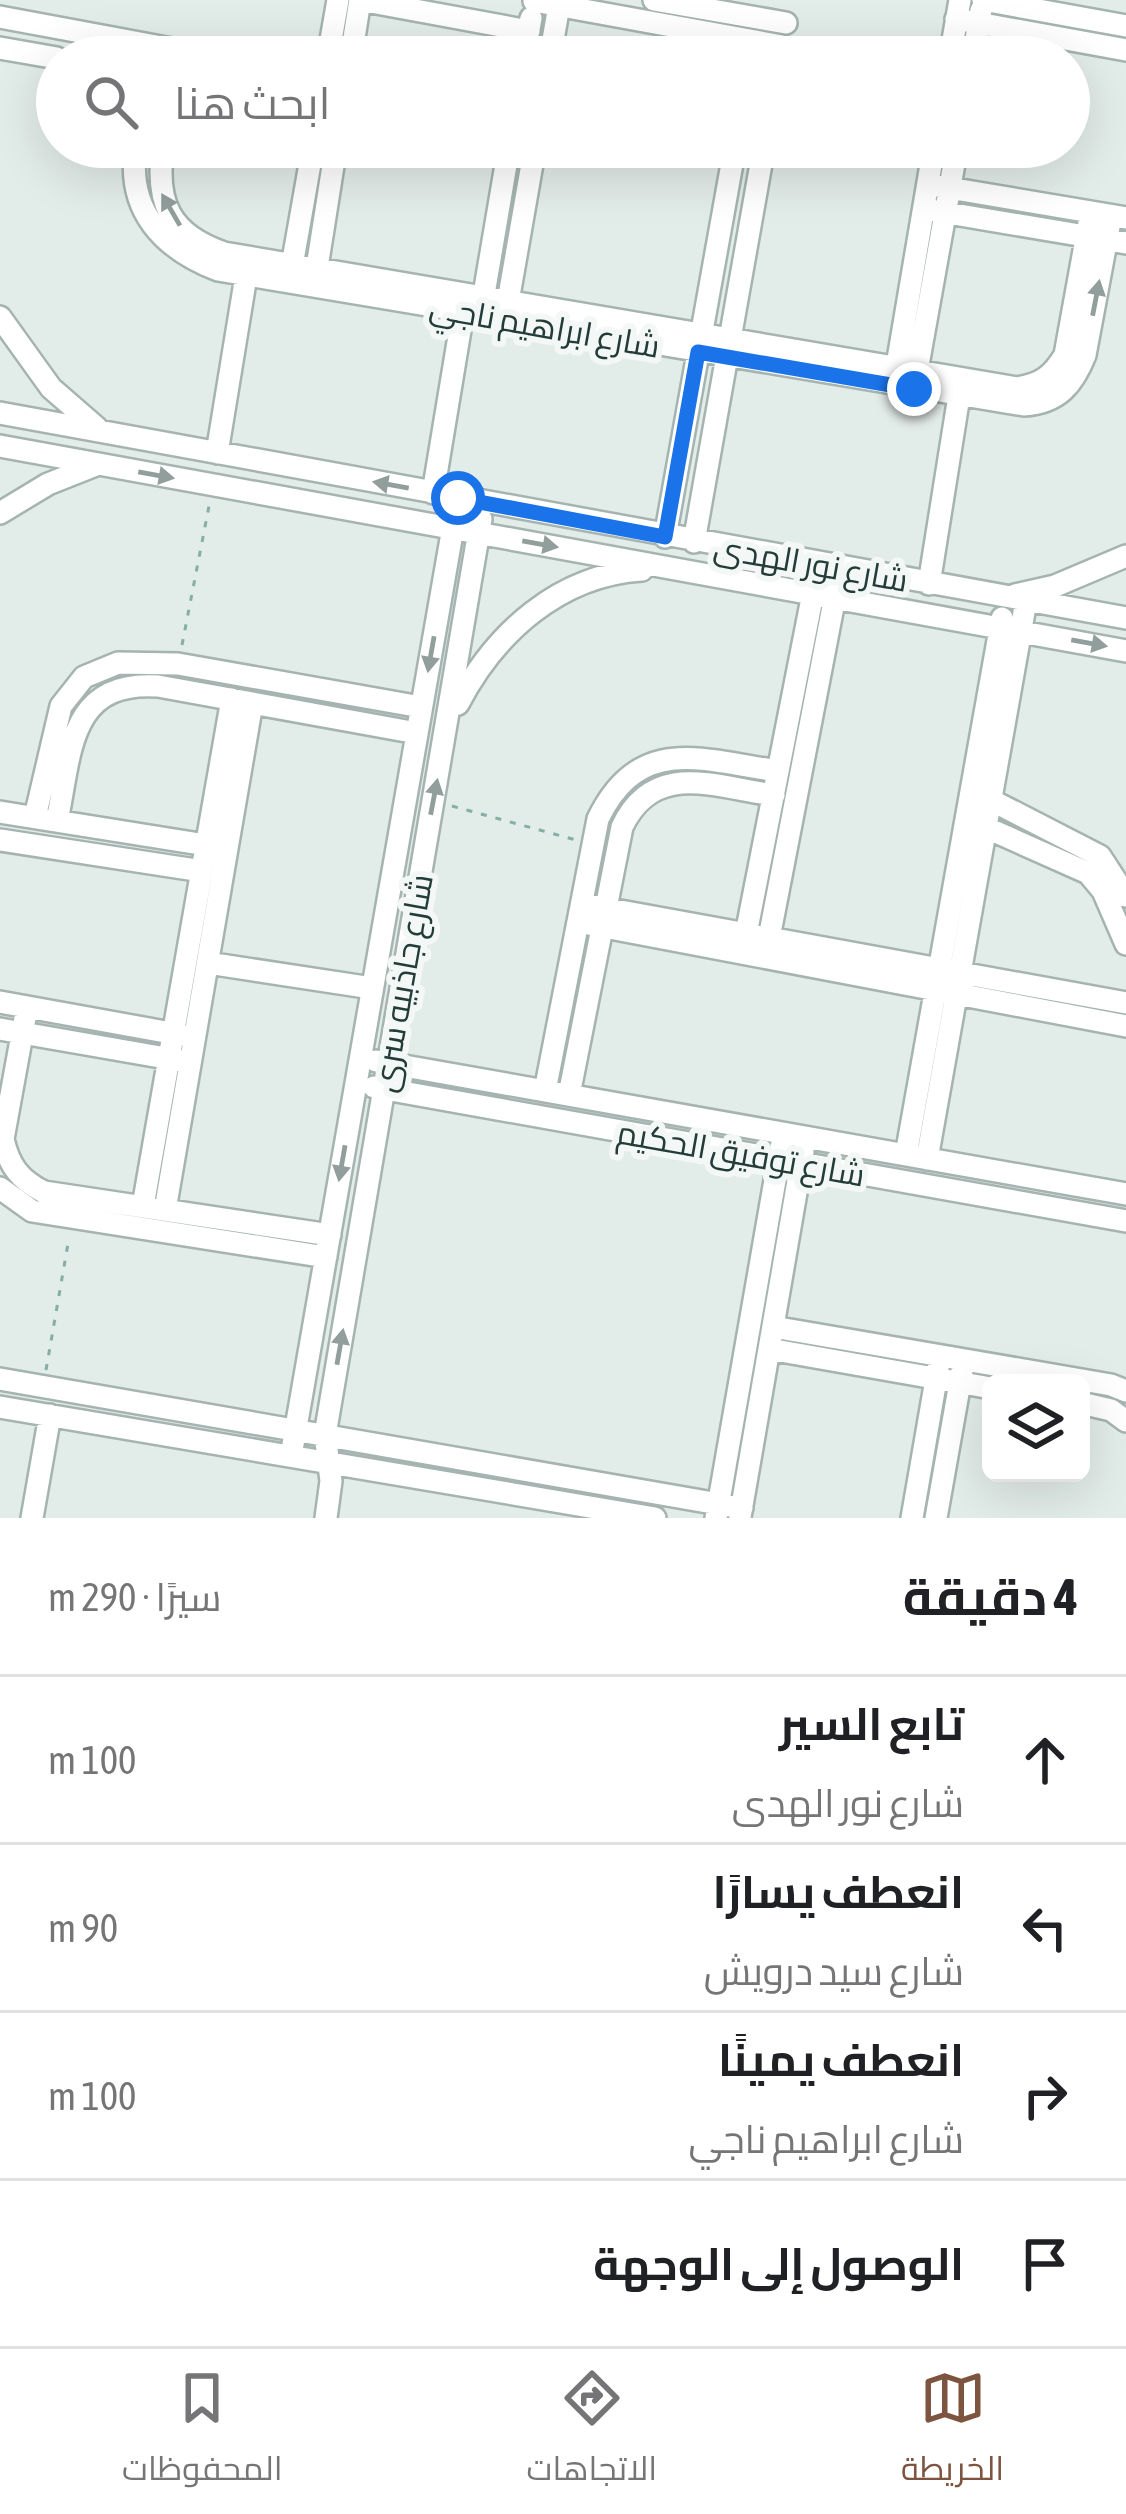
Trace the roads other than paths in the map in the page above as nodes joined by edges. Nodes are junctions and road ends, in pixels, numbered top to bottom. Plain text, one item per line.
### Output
1 (4, 0) edge
2 (338, 0) edge
3 (360, 0) edge
4 (654, 0) edge
5 (983, 0) edge
6 (1126, 0) edge
7 (534, 1) edge
8 (560, 3) edge
9 (958, 10) edge
10 (788, 11) edge
11 (0, 19) edge
12 (979, 24) junction
13 (1124, 26) edge
14 (757, 29) edge
15 (529, 31) junction
16 (80, 36) edge
17 (332, 36) edge
18 (354, 36) edge
19 (528, 36) edge
20 (554, 36) edge
21 (977, 36) edge
22 (1048, 36) edge
23 (1090, 43) edge
24 (0, 48) edge
25 (1122, 49) edge
26 (36, 54) edge
27 (133, 168) edge
28 (160, 168) edge
29 (309, 168) edge
30 (333, 168) edge
31 (505, 168) edge
32 (531, 168) edge
33 (731, 168) edge
34 (760, 168) edge
35 (937, 168) edge
36 (947, 168) edge
37 (939, 186) junction
38 (935, 211) junction
39 (1109, 215) edge
40 (1106, 239) edge
41 (291, 274) junction
42 (245, 275) junction
43 (315, 278) junction
44 (475, 308) junction
45 (507, 310) junction
46 (0, 317) edge
47 (700, 343) junction
48 (728, 348) junction
49 (905, 378) junction
50 (1058, 383) junction
51 (959, 396) junction
52 (0, 413) edge
53 (102, 432) junction
54 (0, 446) edge
55 (217, 453) junction
56 (98, 464) junction
57 (433, 493) junction
58 (458, 498) junction
59 (484, 503) junction
60 (0, 513) edge
61 (452, 528) junction
62 (479, 533) junction
63 (665, 537) junction
64 (694, 542) junction
65 (1126, 556) edge
66 (829, 566) junction
67 (670, 568) junction
68 (929, 584) junction
69 (824, 595) junction
70 (1016, 599) junction
71 (1126, 618) edge
72 (1011, 629) junction
73 (1126, 651) edge
74 (118, 663) junction
75 (122, 688) junction
76 (242, 701) junction
77 (421, 707) junction
78 (417, 734) junction
79 (445, 745) junction
80 (647, 764) junction
81 (787, 764) junction
82 (658, 786) junction
83 (774, 795) junction
84 (981, 796) junction
85 (0, 812) edge
86 (46, 819) junction
87 (976, 823) junction
88 (0, 839) edge
89 (206, 845) junction
90 (202, 871) junction
91 (388, 896) junction
92 (1126, 896) edge
93 (416, 902) junction
94 (580, 913) junction
95 (604, 918) junction
96 (758, 936) junction
97 (1126, 944) edge
98 (208, 963) junction
99 (948, 982) junction
100 (373, 988) junction
101 (11, 1004) edge
102 (1126, 1004) edge
103 (1126, 1026) edge
104 (6, 1031) edge
105 (184, 1036) junction
106 (360, 1058) junction
107 (180, 1060) junction
108 (388, 1063) junction
109 (356, 1084) junction
110 (384, 1089) junction
111 (544, 1091) junction
112 (569, 1095) junction
113 (794, 1136) junction
114 (916, 1157) junction
115 (790, 1161) junction
116 (0, 1188) edge
117 (1126, 1195) edge
118 (75, 1207) junction
119 (154, 1208) junction
120 (1126, 1221) edge
121 (328, 1246) junction
122 (771, 1338) junction
123 (938, 1367) junction
124 (962, 1371) junction
125 (0, 1379) edge
126 (982, 1383) edge
127 (1126, 1391) edge
128 (1090, 1405) edge
129 (0, 1407) edge
130 (50, 1415) junction
131 (1126, 1421) edge
132 (296, 1430) junction
133 (325, 1435) junction
134 (291, 1456) junction
135 (329, 1462) junction
136 (522, 1507) edge
137 (546, 1509) edge
138 (717, 1511) edge
139 (741, 1513) edge
140 (32, 1518) edge
141 (326, 1518) edge
142 (655, 1518) edge
143 (912, 1518) edge
144 (936, 1518) edge

1 - 11 street
2 - 17 street
3 - 15 street
3 - 18 street
4 - 14 street
5 - 12 street
5 - 13 street
6 - 13 street
7 - 8 street
7 - 15 street
8 - 14 street
8 - 20 street
9 - 12 street
10 - 14 street
11 - 16 street
12 - 21 street
12 - 22 street
13 - 25 street
15 - 19 street
23 - 25 street
24 - 26 street
27 - 42 street, شارع ابراهيم ناجي
41 -> 28 street, شارع ابراهيم ناجي
29 - 41 street
30 - 43 street
31 - 44 street
32 - 45 street
33 - 47 street
34 - 48 street
35 - 37 street
36 - 37 street
37 - 38 street
37 - 39 street
38 - 40 street
38 - 49 street
39 - 40 street
40 - 50 street
41 - 42 street, شارع ابراهيم ناجي
41 - 43 street, شارع ابراهيم ناجي
42 - 55 street
43 - 44 street, شارع ابراهيم ناجي
44 - 45 street, شارع ابراهيم ناجي
44 - 57 street
45 - 47 street, شارع ابراهيم ناجي
46 - 53 street
47 - 48 street, شارع ابراهيم ناجي
47 - 63 street
48 - 49 street, شارع ابراهيم ناجي
48 - 64 street
49 - 50 street, شارع ابراهيم ناجي
49 - 51 street, شارع ابراهيم ناجي
50 - 51 street, شارع ابراهيم ناجي
51 - 68 street
52 - 53 street, شارع نور الهدى
53 - 55 street, شارع نور الهدى
54 - 56 street, شارع نور الهدى
57 -> 55 street, شارع نور الهدى
56 - 60 street
56 -> 61 street, شارع نور الهدى
57 - 58 street, شارع نور الهدى
58 - 59 street, شارع نور الهدى
58 - 61 street, شارع جاذبيه سرى
59 - 62 street, شارع جاذبيه سرى
59 - 63 street, شارع نور الهدى
61 - 62 street, شارع نور الهدى
61 -> 77 street, شارع جاذبيه سرى
62 -> 67 street, شارع نور الهدى
62 - 79 street, شارع جاذبيه سرى
63 - 64 street, شارع نور الهدى
64 - 66 street, شارع نور الهدى
65 - 70 street
66 - 68 street, شارع نور الهدى
66 - 69 street
67 - 69 street, شارع نور الهدى
67 - 79 street
68 - 70 street, شارع نور الهدى
69 - 72 street, شارع نور الهدى
69 - 81 street
70 - 71 street, شارع نور الهدى
70 - 72 street
72 -> 73 street, شارع نور الهدى
72 - 84 street
74 - 75 street
74 - 77 street
74 - 86 street
75 - 76 street
75 - 86 street
76 - 78 street
76 - 89 street
76 - 98 street
77 - 78 street, شارع جاذبيه سرى
78 - 91 street, شارع جاذبيه سرى
93 -> 79 street, شارع جاذبيه سرى
80 - 81 street
80 - 82 street
80 - 94 street
81 - 83 street
81 - 96 street
82 - 83 street
82 - 95 street
83 - 96 street
84 - 87 street
84 - 92 street
85 - 86 street
86 - 89 street
87 - 97 street
87 - 99 street
88 - 90 street
89 - 90 street
90 - 105 street
91 - 93 street
91 - 100 street, شارع جاذبيه سرى
93 - 108 street, شارع جاذبيه سرى
94 - 95 street
94 - 111 street
95 - 96 street
95 - 99 street
95 - 112 street
96 - 99 street
98 - 100 street
98 - 105 street
99 - 102 street
99 - 103 street
99 - 114 street
100 - 106 street, شارع جاذبيه سرى
101 - 104 street
101 - 105 street
104 - 107 street
104 - 118 street
105 - 107 street
106 - 108 street, شارع توفيق الحكيم
106 - 109 street, شارع جاذبيه سرى
107 - 119 street
108 - 110 street, شارع جاذبيه سرى
108 - 111 street, شارع توفيق الحكيم
109 - 110 street, شارع توفيق الحكيم
109 -> 121 street, شارع جاذبيه سرى
110 - 115 street, شارع توفيق الحكيم
133 -> 110 street, شارع جاذبيه سرى
111 - 112 street, شارع توفيق الحكيم
112 - 113 street, شارع توفيق الحكيم
113 - 114 street, شارع توفيق الحكيم
113 - 115 street
114 - 117 street, شارع توفيق الحكيم
115 - 120 street, شارع توفيق الحكيم
115 - 122 street
115 - 138 street
116 - 118 street
118 - 119 street
118 - 121 street
119 - 121 street
121 - 132 street, شارع جاذبيه سرى
122 - 123 street
122 - 139 street
123 - 124 street
123 - 143 street
124 - 126 street
124 - 127 street
124 - 144 street
125 - 132 street
128 - 131 street
129 - 130 street
130 - 134 street
130 - 140 street
132 - 133 street
132 - 134 street, شارع جاذبيه سرى
133 - 135 street, شارع جاذبيه سرى
133 - 138 street
134 - 135 street
135 - 136 street
135 - 141 street, شارع جاذبيه سرى
136 - 137 street
137 - 142 street
138 - 139 street

